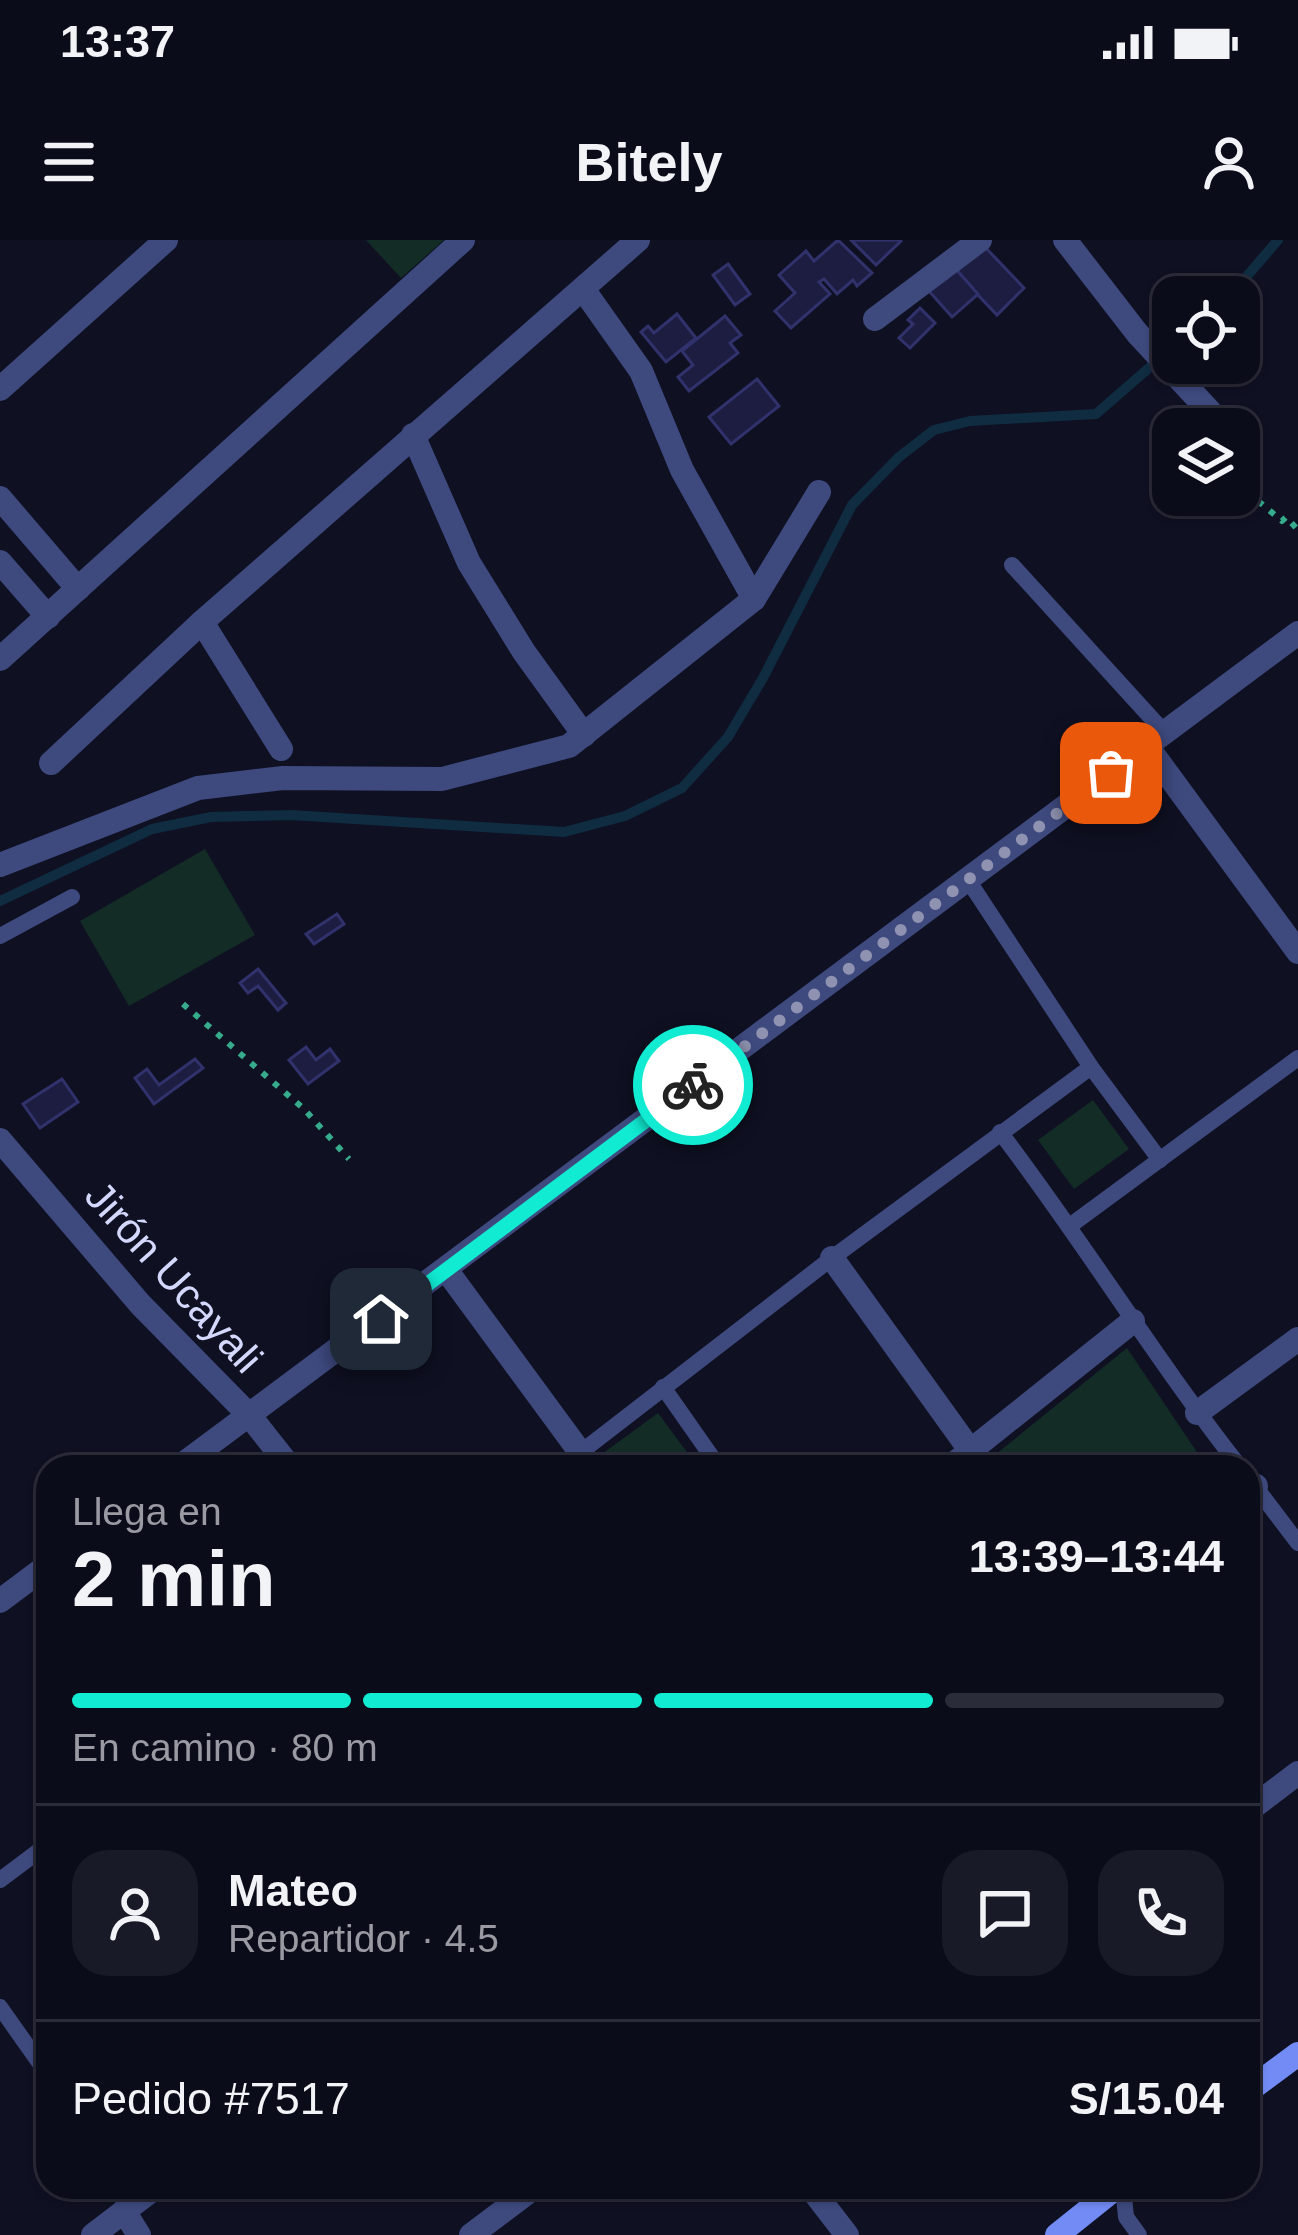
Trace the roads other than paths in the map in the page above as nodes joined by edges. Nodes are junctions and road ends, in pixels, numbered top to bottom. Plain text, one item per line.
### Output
1 (166, 240) edge
2 (463, 240) edge
3 (638, 240) edge
4 (980, 240) edge
5 (1065, 240) edge
6 (583, 289) junction
7 (875, 319) dead end
8 (0, 389) edge
9 (1207, 408) edge
10 (412, 435) junction
11 (819, 492) dead end
12 (0, 498) edge
13 (0, 562) edge
14 (1012, 565) dead end
15 (78, 589) junction
16 (754, 599) junction
17 (48, 617) junction
18 (202, 622) junction
19 (1298, 633) edge
20 (0, 659) edge
21 (584, 735) junction
22 (1156, 740) junction
23 (281, 749) dead end
24 (51, 763) dead end
25 (0, 865) edge
26 (968, 880) junction
27 (72, 897) dead end
28 (0, 936) edge
29 (1298, 952) edge
30 (1298, 1058) edge
31 (1091, 1067) junction
32 (1000, 1132) junction
33 (0, 1140) edge
34 (1160, 1160) junction
35 (1071, 1225) junction
36 (832, 1258) junction
37 (447, 1271) junction
38 (1133, 1322) junction
39 (1298, 1339) edge
40 (663, 1387) junction
41 (1197, 1413) junction
42 (249, 1415) junction
43 (195, 1455) edge
44 (281, 1455) edge
45 (582, 1455) edge
46 (591, 1455) edge
47 (711, 1455) edge
48 (957, 1455) edge
49 (965, 1455) edge
50 (1229, 1455) edge
51 (1260, 1495) edge
52 (1298, 1543) edge
53 (36, 1574) edge
54 (0, 1601) edge
55 (1298, 1772) edge
56 (1260, 1802) edge
57 (36, 1853) edge
58 (0, 1880) edge
59 (0, 2007) edge
60 (1298, 2054) edge
61 (36, 2058) edge
62 (1260, 2081) edge
63 (134, 2199) edge
64 (136, 2199) edge
65 (519, 2199) edge
66 (817, 2199) edge
67 (1104, 2199) edge
68 (1122, 2199) edge
69 (838, 2232) edge
70 (92, 2235) edge
71 (139, 2235) edge
72 (471, 2235) edge
73 (1057, 2235) edge
74 (1139, 2235) edge

1 - 8 street
2 - 15 street
3 - 6 street
4 - 7 street
5 - 9 street
6 - 10 street
6 - 16 street
10 - 18 street
10 - 21 street
11 - 16 street
12 - 15 street
13 - 17 street
14 - 22 lane
15 - 17 street
16 - 21 street
17 - 20 street
18 - 23 street
18 - 24 street
19 - 22 street
21 - 25 street
22 - 26 street
22 - 29 street
26 - 31 lane
26 - 37 street
27 - 28 lane
30 - 34 lane
31 - 32 lane
31 - 34 lane
32 - 35 lane
32 - 36 lane
33 - 42 street, Jirón Ucayali
34 - 35 lane
35 - 38 lane
36 - 40 lane
36 - 48 street
37 - 42 street
37 - 45 street
38 - 41 lane
38 - 49 street
39 - 41 street
40 - 46 lane
40 - 47 lane
41 - 50 lane
42 - 43 street
42 - 44 street, Jirón Ucayali
51 - 52 lane
53 - 54 street
55 - 56 street
57 - 58 lane
59 - 61 lane
60 - 62 street
63 - 70 street
64 - 71 street
65 - 72 street
66 - 69 street
67 - 73 street
68 - 74 lane

